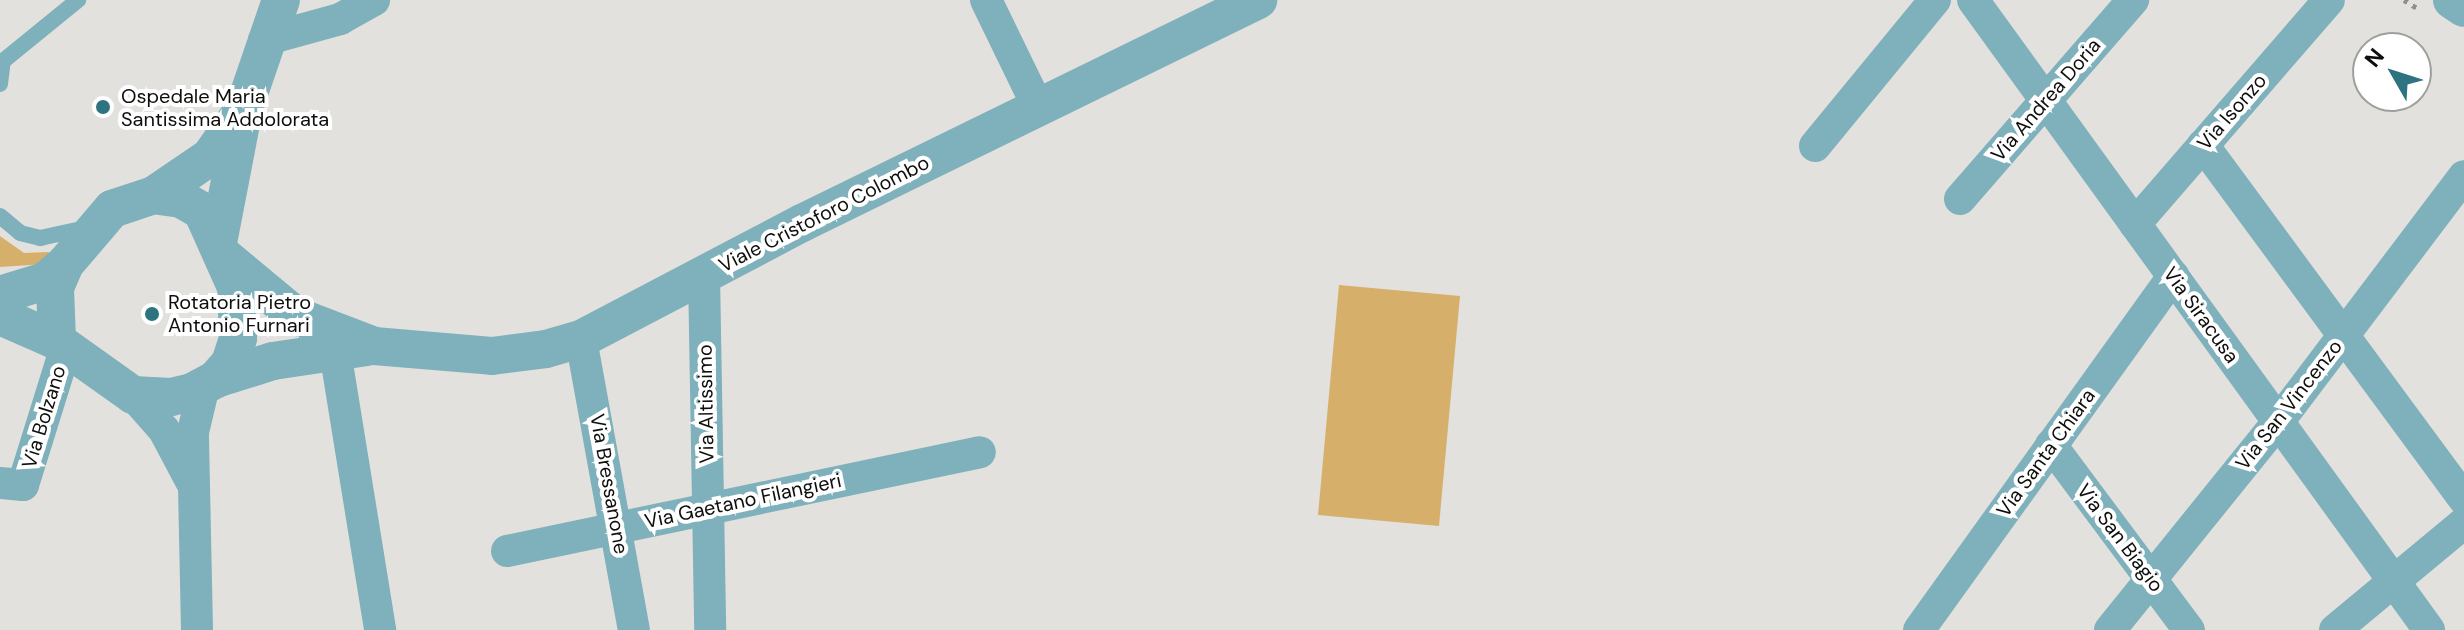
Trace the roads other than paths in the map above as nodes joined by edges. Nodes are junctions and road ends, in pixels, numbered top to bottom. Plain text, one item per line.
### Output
1 (78, 0) edge
2 (281, 0) edge
3 (374, 0) edge
4 (986, 0) edge
5 (1258, 0) edge
6 (1935, 0) edge
7 (1973, 0) edge
8 (2133, 0) edge
9 (2329, 0) edge
10 (2452, 0) edge
11 (2464, 8) edge
12 (1209, 10) edge
13 (264, 40) junction
14 (0, 84) edge
15 (2046, 100) junction
16 (1038, 107) junction
17 (244, 108) junction
18 (2203, 145) junction
19 (1815, 146) dead end
20 (2464, 176) edge
21 (154, 195) junction
22 (1960, 199) dead end
23 (0, 216) edge
24 (2135, 224) junction
25 (95, 225) junction
26 (222, 250) junction
27 (65, 264) junction
28 (704, 274) junction
29 (2173, 276) junction
30 (0, 295) edge
31 (0, 316) edge
32 (2343, 335) junction
33 (581, 339) junction
34 (61, 346) junction
35 (374, 346) junction
36 (335, 351) junction
37 (210, 383) junction
38 (133, 395) junction
39 (2278, 422) junction
40 (2051, 445) junction
41 (980, 452) dead end
42 (12, 484) edge
43 (197, 491) junction
44 (2464, 499) edge
45 (708, 508) junction
46 (2464, 523) edge
47 (617, 527) junction
48 (507, 551) dead end
49 (2151, 579) junction
50 (2394, 581) junction
51 (1921, 629) edge
52 (197, 630) edge
53 (380, 630) edge
54 (634, 630) edge
55 (710, 630) edge
56 (2110, 630) edge
57 (2189, 630) edge
58 (2335, 630) edge
59 (2429, 630) edge

1 - 14 lane
2 - 13 street
3 - 13 street
4 - 16 street
5 - 12 street, Viale Cristoforo Colombo
6 - 19 street
7 - 15 street, Via Siracusa
8 - 15 street, Via Andrea Doria
9 - 18 street, Via Isonzo
10 - 11 street
12 - 16 street, Viale Cristoforo Colombo
13 - 17 street
15 - 22 street, Via Andrea Doria
15 - 24 street, Via Siracusa
16 - 28 street, Viale Cristoforo Colombo
17 - 21 street
17 - 26 street
18 - 24 street, Via Isonzo
18 - 32 street
20 - 32 street, Via San Vincenzo
21 - 25 street
21 - 26 street
23 - 25 lane
24 - 29 street, Via Siracusa
25 - 27 street
26 - 35 street
26 - 37 street
27 - 30 street
27 - 34 street
28 - 33 street, Viale Cristoforo Colombo
28 - 45 street, Via Altissimo
29 - 39 street, Via Siracusa
29 - 40 street, Via Santa Chiara
31 - 34 street
32 - 39 street, Via San Vincenzo
32 - 44 street
33 - 35 street, Viale Cristoforo Colombo
33 - 47 street, Via Bressanone
34 - 38 street
34 - 42 street, Via Bolzano
35 - 36 street
36 - 37 street
36 - 53 street
37 - 38 street
37 - 43 street
38 - 43 street
39 - 49 street, Via San Vincenzo
39 - 50 street, Via Siracusa
40 - 49 street, Via San Biagio
40 - 51 street, Via Santa Chiara
41 - 45 street, Via Gaetano Filangieri
43 - 52 street
45 - 47 street, Via Gaetano Filangieri
45 - 55 street, Via Altissimo
46 - 50 street
47 - 48 street, Via Gaetano Filangieri
47 - 54 street, Via Bressanone
49 - 56 street, Via San Vincenzo
49 - 57 street, Via San Biagio
50 - 58 street
50 - 59 street, Via Siracusa

